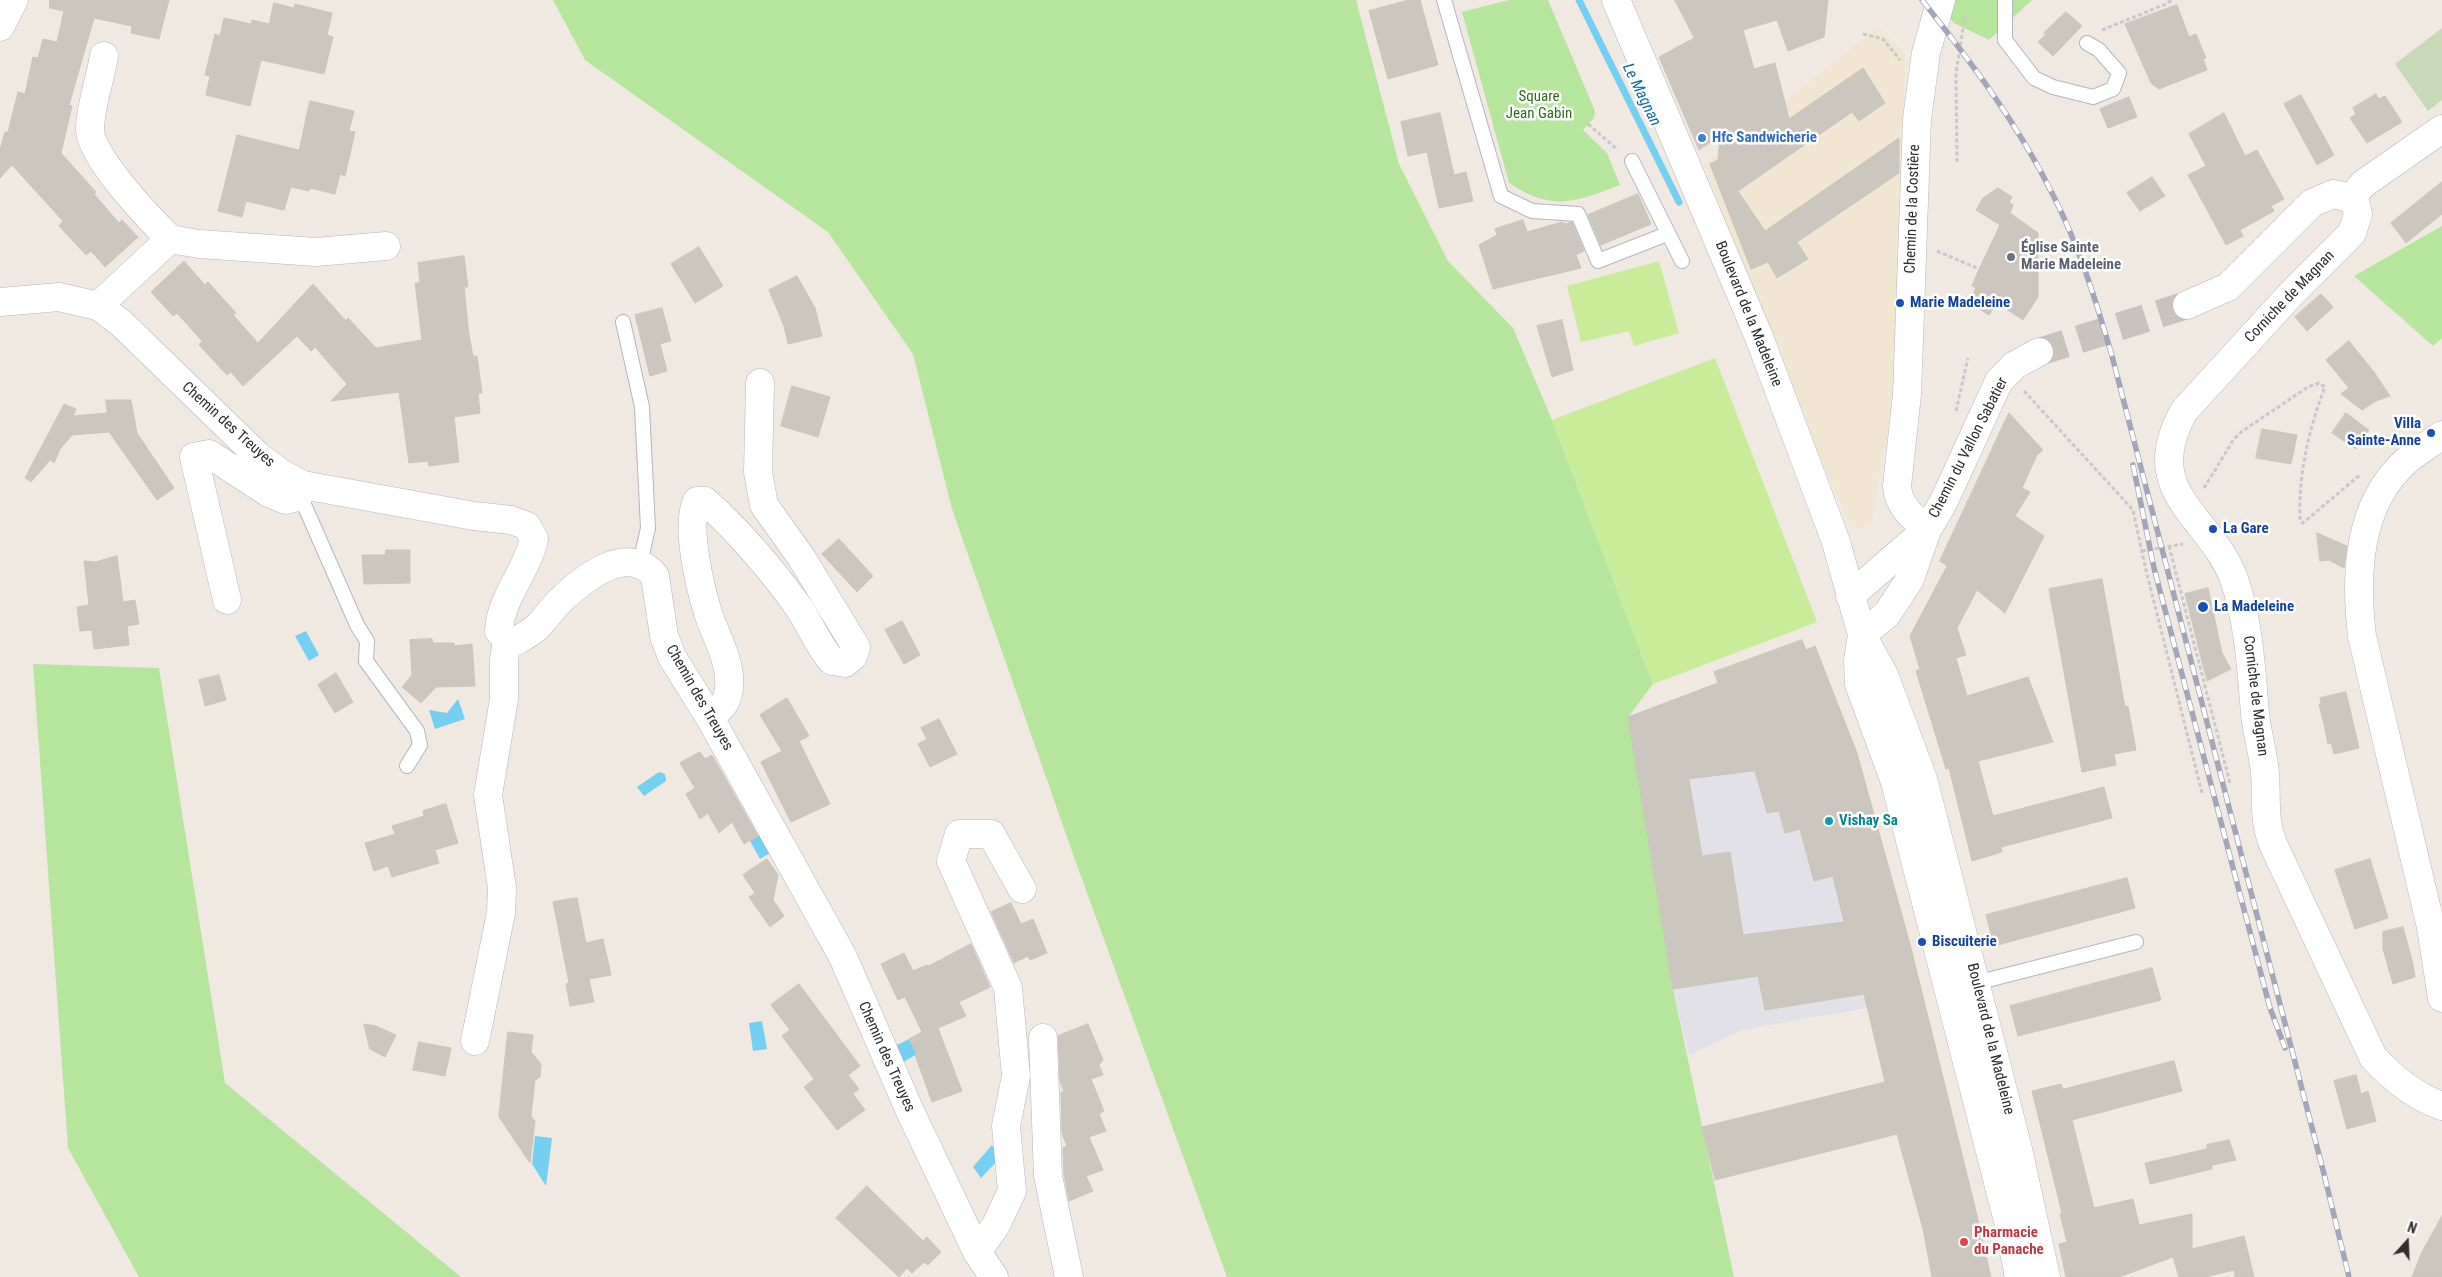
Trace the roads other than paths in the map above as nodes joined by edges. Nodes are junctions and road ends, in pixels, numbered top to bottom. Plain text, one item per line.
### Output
1 (14, 0) edge
2 (1444, 0) edge
3 (1616, 0) edge
4 (2005, 0) edge
5 (1953, 5) edge
6 (0, 27) edge
7 (2087, 43) road end
8 (104, 56) dead end
9 (2442, 129) edge
10 (1632, 161) road end
11 (2351, 198) junction
12 (1668, 234) junction
13 (170, 239) junction
14 (386, 246) dead end
15 (1682, 261) dead end
16 (0, 302) edge
17 (2187, 305) tunnel mouth
18 (98, 306) junction
19 (623, 322) dead end
20 (2039, 352) tunnel mouth
21 (760, 383) dead end
22 (2442, 434) edge
23 (301, 491) junction
24 (1926, 530) junction
25 (640, 563) junction
26 (1850, 596) junction
27 (227, 600) dead end
28 (1862, 635) junction
29 (507, 639) junction
30 (710, 718) junction
31 (407, 766) dead end
32 (1022, 890) dead end
33 (2136, 942) dead end
34 (1975, 983) junction
35 (1948, 990) junction
36 (2442, 998) edge
37 (1043, 1038) dead end
38 (475, 1041) dead end
39 (2442, 1106) edge
40 (977, 1252) junction
41 (994, 1277) edge
42 (1069, 1277) edge
43 (2019, 1277) edge
44 (2046, 1277) edge

1 - 6 street
2 - 12 lane
3 - 26 street, Boulevard de la Madeleine
4 - 7 lane
5 - 24 street, Chemin de la Costière
8 - 13 street
9 - 11 street
10 - 12 lane
11 - 17 street
11 - 39 street, Corniche de Magnan
12 - 15 lane
13 - 14 street
13 - 18 street
16 - 18 street, Chemin des Treuyes
18 - 23 street, Chemin des Treuyes
19 - 25 lane
20 - 24 street, Chemin du Vallon Sabatier
21 - 30 street
22 - 36 street
23 - 27 street
23 - 29 street, Chemin des Treuyes
23 - 31 lane
24 - 26 street, Chemin du Vallon Sabatier
24 - 28 street, Chemin du Vallon Sabatier
25 - 29 street
25 - 30 street, Chemin des Treuyes
26 - 28 street, Boulevard de la Madeleine
28 - 34 street, Boulevard de la Madeleine
28 - 35 street, Boulevard de la Madeleine
29 - 38 street
30 - 40 street, Chemin des Treuyes
32 - 40 street
33 - 34 lane
34 - 35 lane
34 - 44 street, Boulevard de la Madeleine
35 - 43 street, Boulevard de la Madeleine
37 - 42 street
40 - 41 street, Chemin des Treuyes

